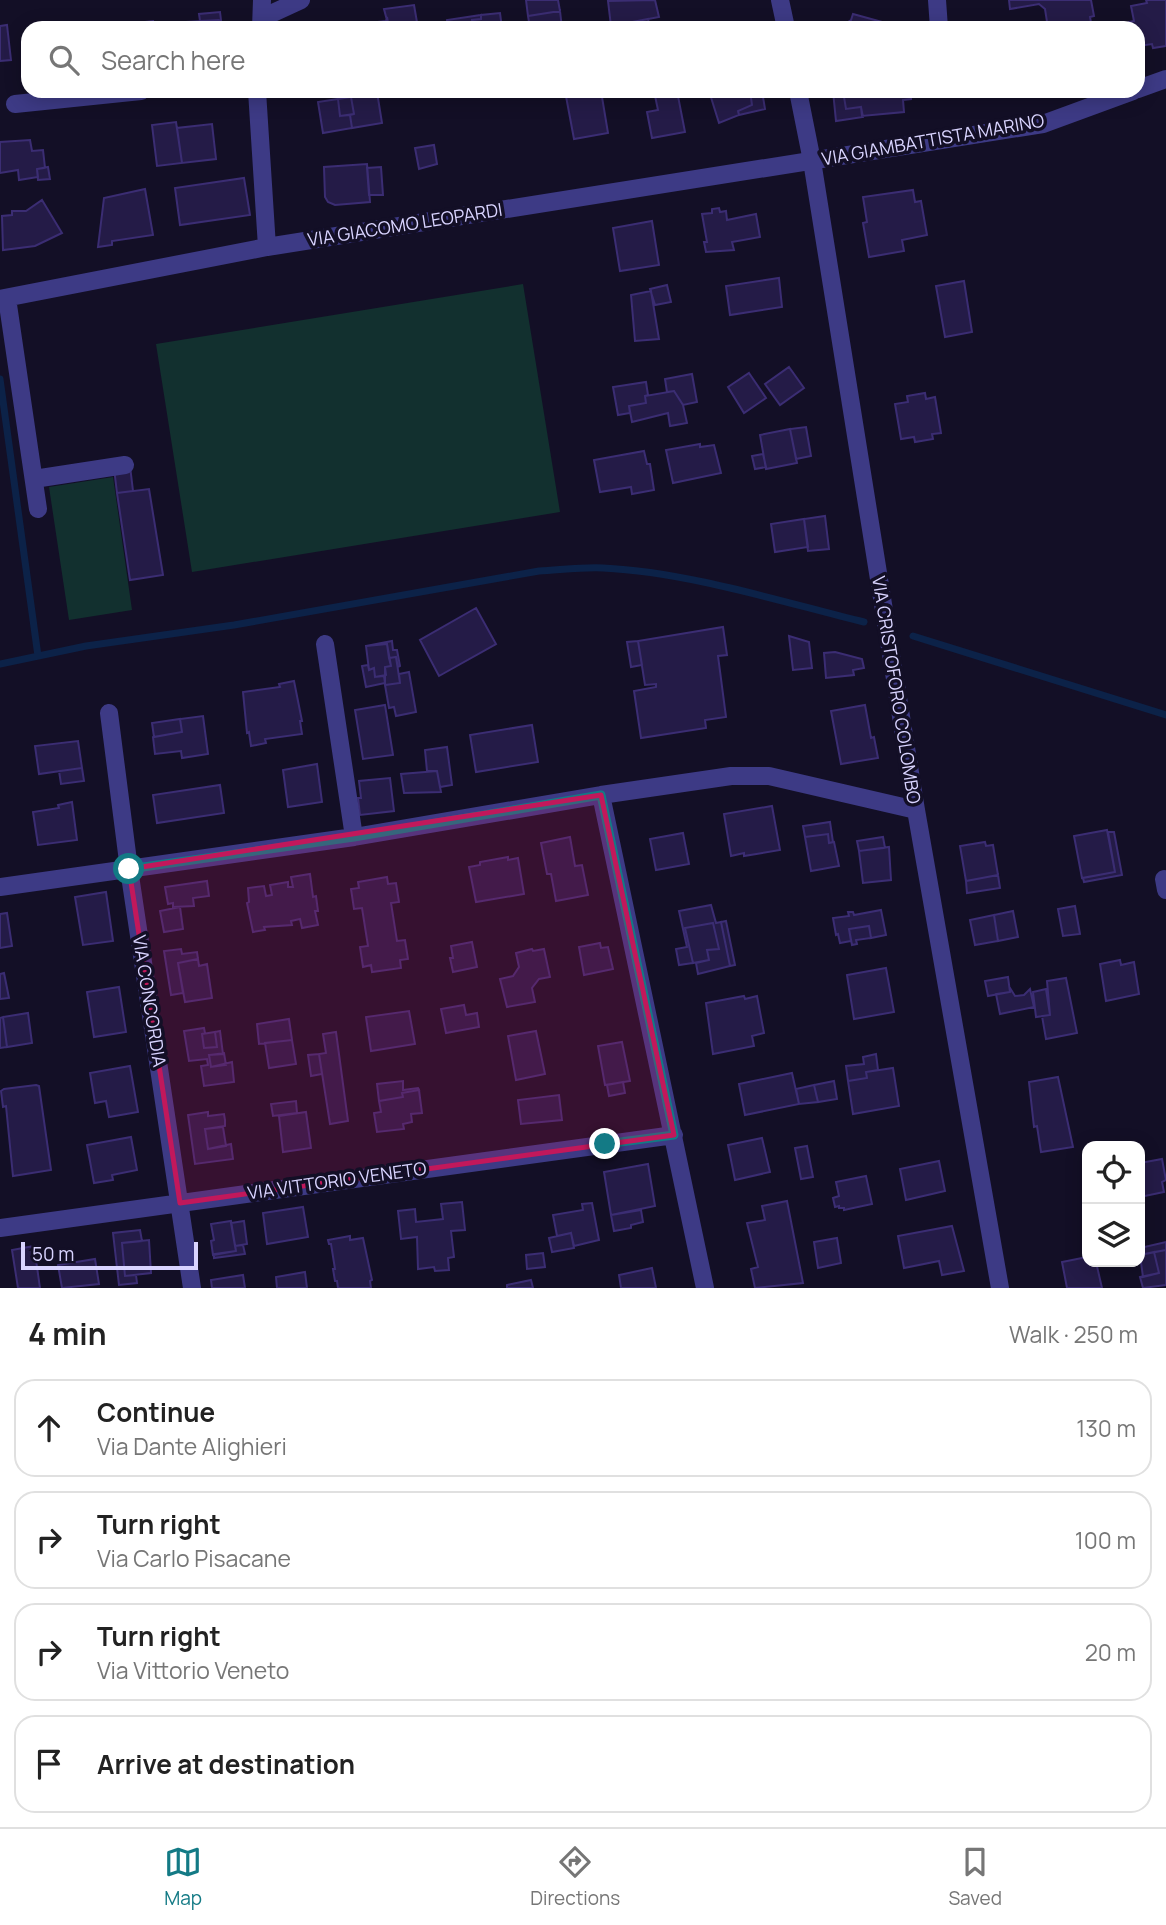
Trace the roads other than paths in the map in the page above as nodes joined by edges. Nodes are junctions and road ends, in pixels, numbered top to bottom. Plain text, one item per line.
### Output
1 (301, 0) edge
2 (780, 0) edge
3 (937, 0) edge
4 (261, 15) edge
5 (784, 21) edge
6 (938, 21) edge
7 (1166, 79) edge
8 (1145, 86) edge
9 (73, 98) edge
10 (257, 98) edge
11 (800, 98) edge
12 (1114, 98) edge
13 (15, 104) dead end
14 (812, 160) junction
15 (267, 247) junction
16 (3, 299) edge
17 (124, 466) dead end
18 (34, 479) junction
19 (38, 509) dead end
20 (325, 644) dead end
21 (109, 713) dead end
22 (601, 795) junction
23 (916, 810) junction
24 (354, 837) junction
25 (129, 869) junction
26 (0, 887) edge
27 (674, 1135) junction
28 (180, 1203) junction
29 (0, 1228) edge
30 (192, 1288) edge
31 (705, 1288) edge
32 (1000, 1288) edge

1 - 4 street
2 - 5 street
3 - 6 street
7 - 8 street
9 - 13 street
10 - 15 street
11 - 14 street, VIA CRISTOFORO COLOMBO
12 - 14 street, VIA GIAMBATTISTA MARINO
14 - 15 street, VIA GIACOMO LEOPARDI
14 - 23 street, VIA CRISTOFORO COLOMBO
15 - 16 street, VIA GIACOMO LEOPARDI
16 - 18 street
17 - 18 street
18 - 19 street
20 - 24 street
21 - 25 street, VIA CONCORDIA
22 - 23 street
22 - 24 street
22 - 27 street
23 - 32 street, VIA CRISTOFORO COLOMBO
24 - 25 street
25 - 26 street
25 - 28 street, VIA CONCORDIA
27 - 28 street, VIA VITTORIO VENETO
27 - 31 street
28 - 29 street, VIA VITTORIO VENETO
28 - 30 street, VIA CONCORDIA

